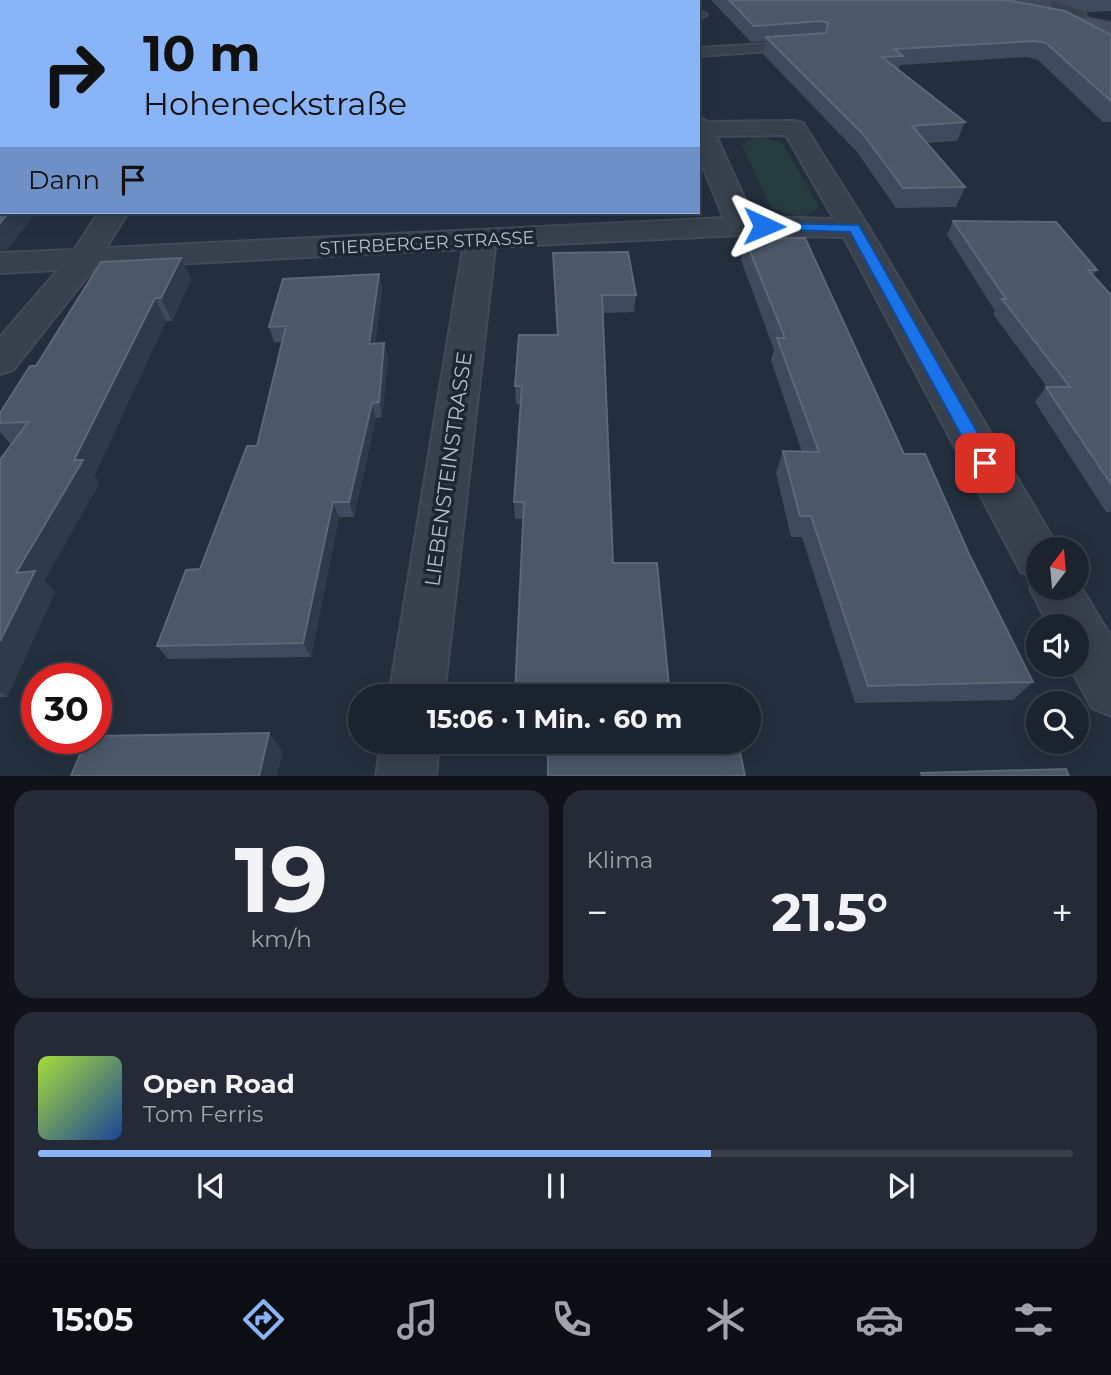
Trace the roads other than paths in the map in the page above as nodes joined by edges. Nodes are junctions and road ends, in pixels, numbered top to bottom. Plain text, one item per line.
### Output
1 (962, 0) edge
2 (1034, 0) edge
3 (1041, 0) edge
4 (1009, 9) junction
5 (1081, 23) junction
6 (1111, 29) edge
7 (805, 45) edge
8 (700, 52) edge
9 (700, 127) edge
10 (700, 129) edge
11 (112, 214) edge
12 (742, 226) junction
13 (854, 228) junction
14 (480, 241) junction
15 (85, 258) junction
16 (0, 263) edge
17 (0, 361) edge
18 (1027, 537) edge
19 (1062, 600) edge
20 (418, 684) edge
21 (1111, 689) edge
22 (408, 754) edge
23 (405, 776) edge

1 - 4 main road
2 - 4 lane
3 - 5 lane
4 - 5 main road
5 - 6 main road
7 - 8 lane
9 - 13 street
10 - 12 street
11 - 15 street
12 - 13 street, STIERBERGER STRASSE
12 - 14 street, STIERBERGER STRASSE
13 - 18 street
14 - 15 street, STIERBERGER STRASSE
14 - 20 street, LIEBENSTEINSTRASSE
15 - 16 street, STIERBERGER STRASSE
15 - 17 street
19 - 21 street
22 - 23 street

